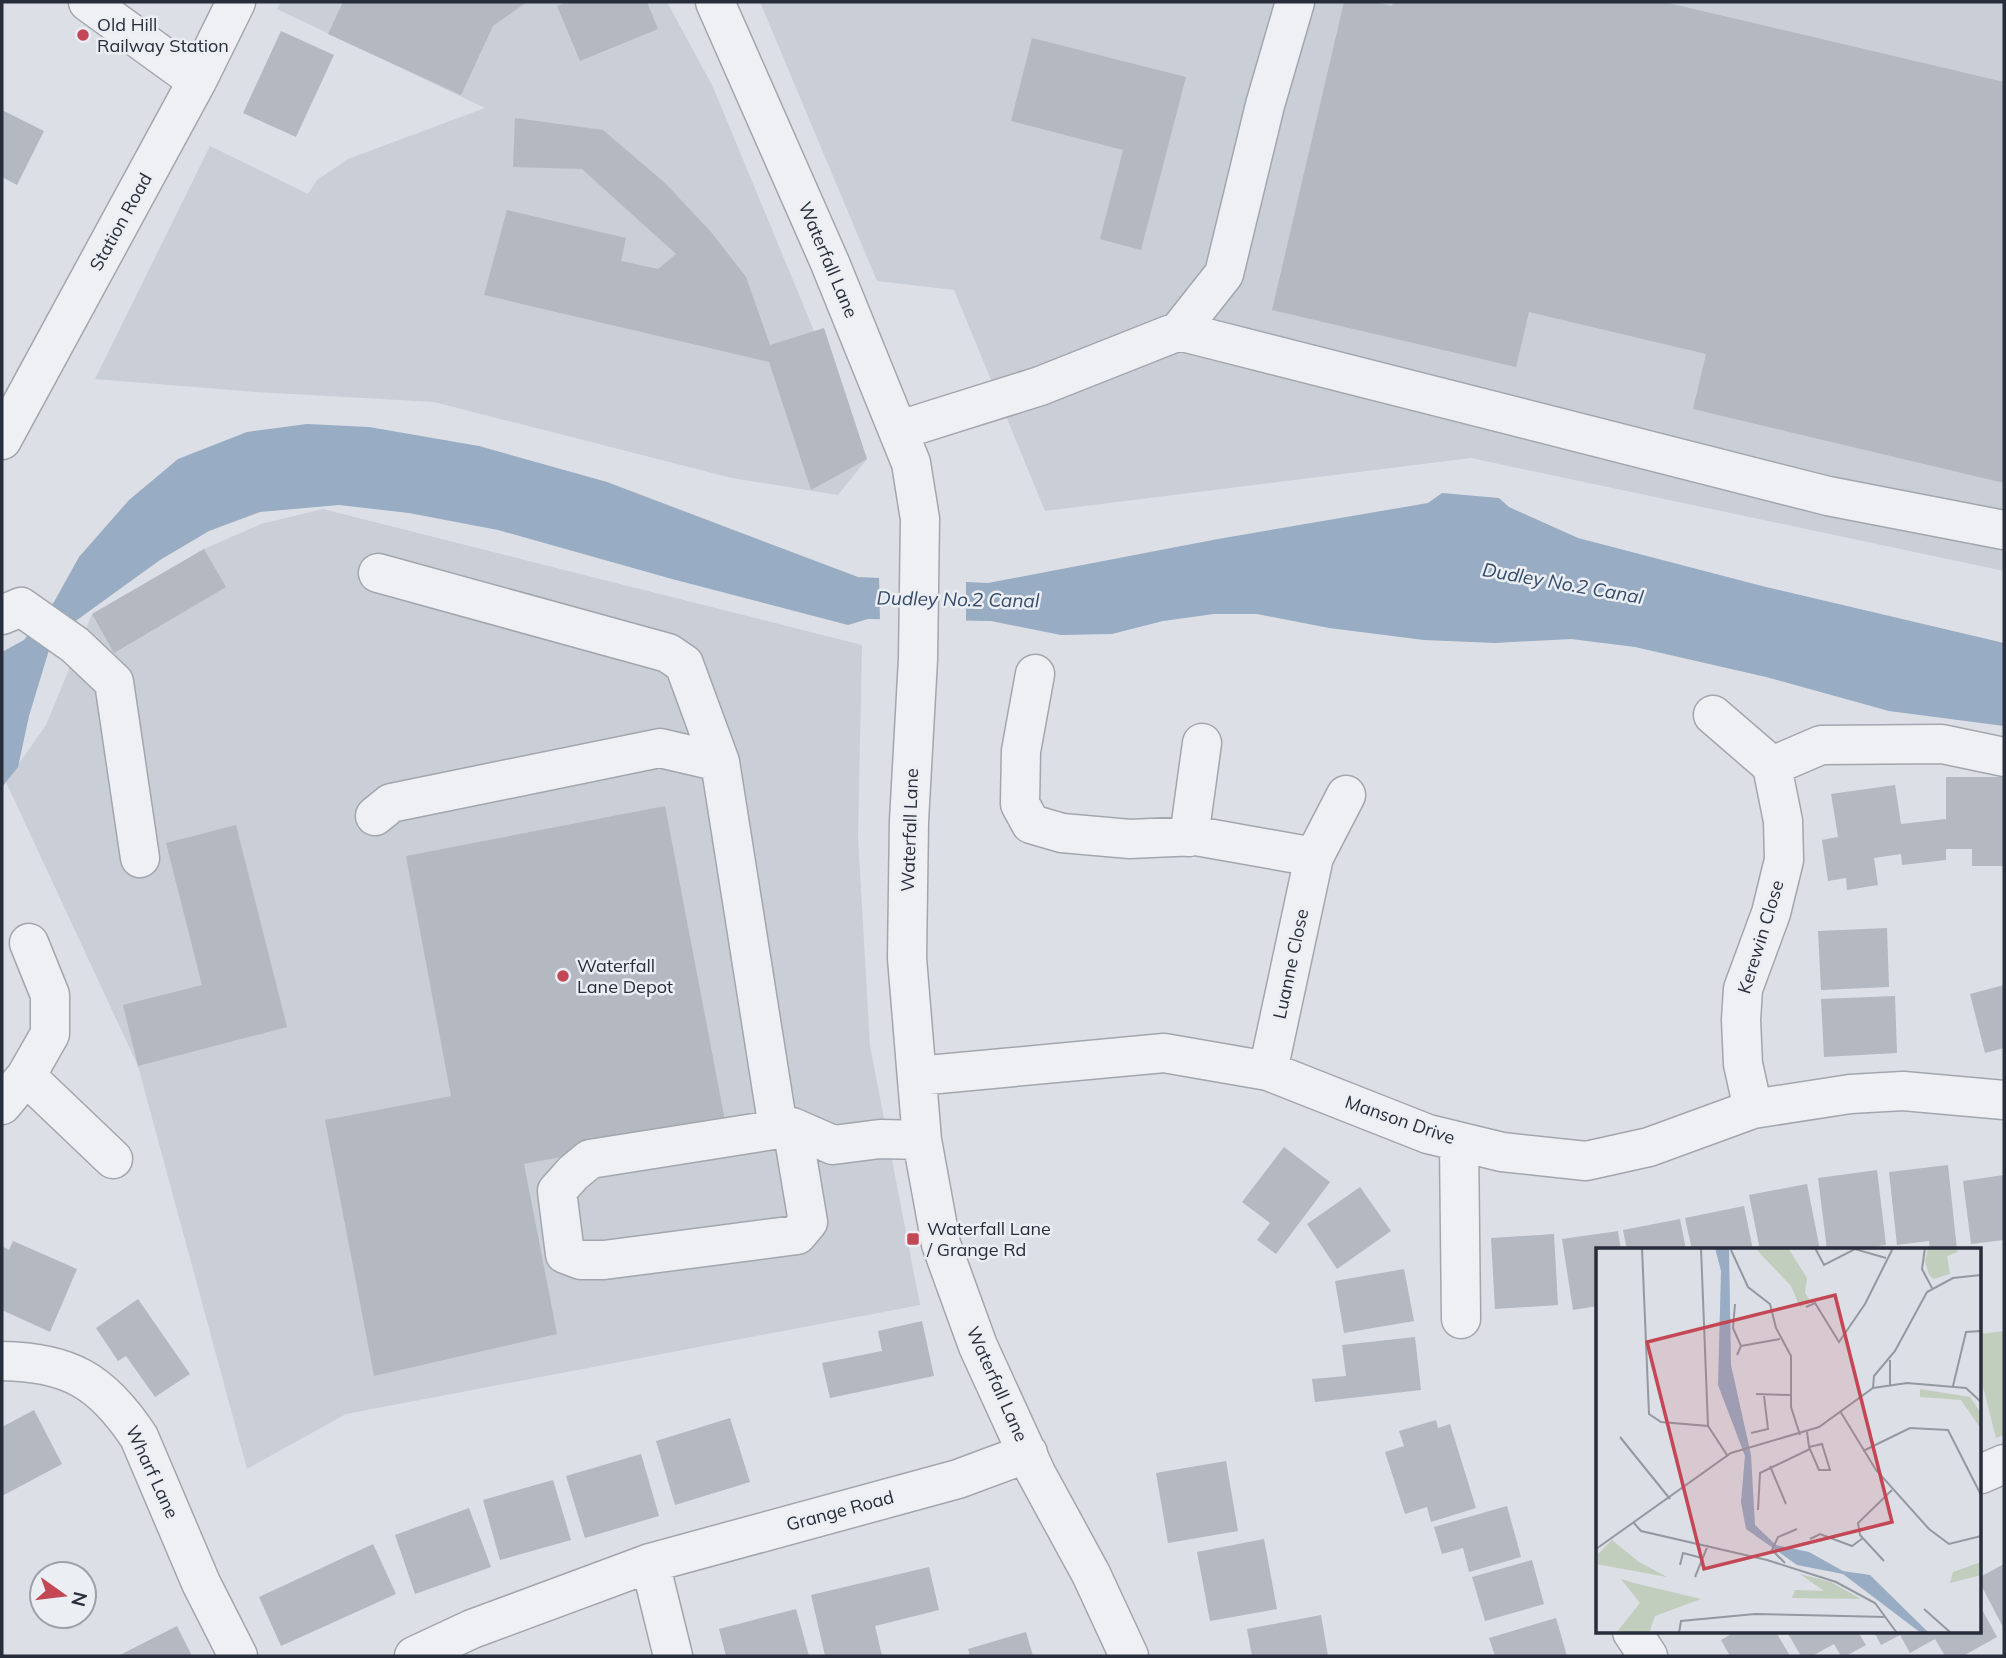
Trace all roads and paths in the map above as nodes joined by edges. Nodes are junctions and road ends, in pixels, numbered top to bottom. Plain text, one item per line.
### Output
1 (236, 2) edge
2 (715, 2) edge
3 (1295, 2) edge
4 (94, 3) edge
5 (197, 81) junction
6 (1179, 331) junction
7 (900, 430) junction
8 (2, 440) edge
9 (2004, 530) edge
10 (378, 573) dead end
11 (11, 611) edge
12 (1035, 674) dead end
13 (1713, 715) dead end
14 (1202, 743) dead end
15 (2004, 757) edge
16 (720, 762) junction
17 (1772, 766) junction
18 (1346, 795) dead end
19 (375, 816) dead end
20 (1189, 836) junction
21 (1314, 857) junction
22 (140, 858) dead end
23 (29, 943) dead end
24 (1268, 1071) junction
25 (26, 1076) junction
26 (917, 1076) junction
27 (2004, 1100) edge
28 (2, 1105) edge
29 (1753, 1109) junction
30 (785, 1128) junction
31 (922, 1140) junction
32 (1459, 1142) junction
33 (113, 1159) dead end
34 (1461, 1319) dead end
35 (2, 1361) edge
36 (1028, 1453) junction
37 (2004, 1464) edge
38 (1982, 1472) edge
39 (650, 1563) junction
40 (1633, 1634) edge
41 (238, 1656) edge
42 (414, 1656) edge
43 (673, 1656) edge
44 (1129, 1656) edge
45 (1648, 1656) edge

1 - 5 street, Station Road
2 - 7 street, Waterfall Lane
3 - 6 street
4 - 5 street
5 - 8 street, Station Road
6 - 7 street
6 - 9 street
7 - 26 street, Waterfall Lane
10 - 16 street
11 - 22 street
12 - 20 street
13 - 17 street
14 - 20 street
15 - 17 street
16 - 19 street
16 - 30 street
17 - 29 street, Kerewin Close
18 - 21 street, Luanne Close
20 - 21 street
21 - 24 street, Luanne Close
23 - 25 street
24 - 26 street, Manson Drive
24 - 32 street, Manson Drive
25 - 28 street
25 - 33 street
26 - 31 street, Waterfall Lane
27 - 29 street, Manson Drive
29 - 32 street, Manson Drive
30 - 30 street
30 - 31 street
31 - 36 street, Waterfall Lane
32 - 34 street
35 - 41 street, Wharf Lane
36 - 39 street, Grange Road
36 - 44 street, Waterfall Lane
37 - 38 street
39 - 42 street, Grange Road
39 - 43 street
40 - 45 street

